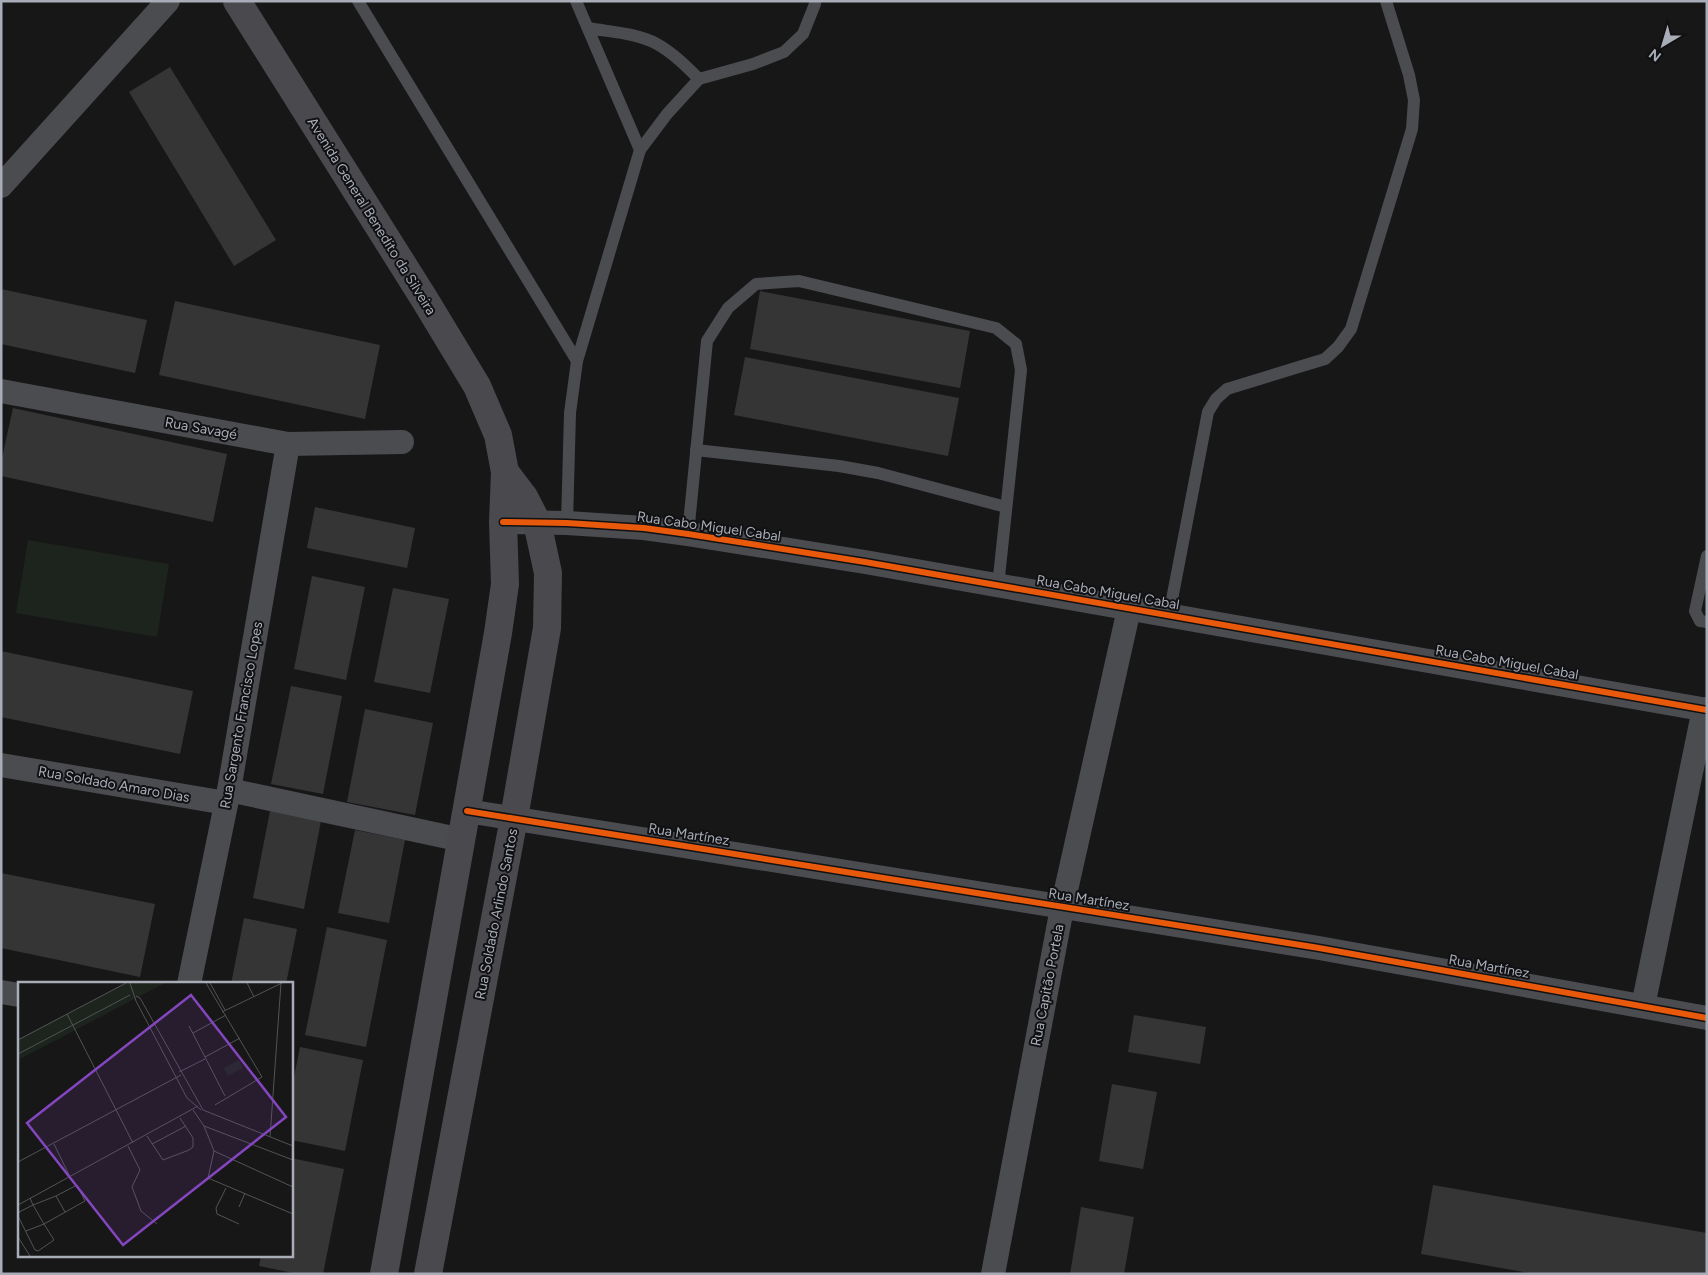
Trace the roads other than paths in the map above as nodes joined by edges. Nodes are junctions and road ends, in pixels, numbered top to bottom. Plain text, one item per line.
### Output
1 (168, 1) edge
2 (237, 1) edge
3 (358, 1) edge
4 (576, 1) edge
5 (815, 1) edge
6 (1386, 1) edge
7 (588, 28) junction
8 (699, 79) junction
9 (640, 150) junction
10 (1, 186) edge
11 (577, 361) junction
12 (1, 391) edge
13 (498, 435) joint
14 (402, 442) dead end
15 (288, 444) junction
16 (696, 450) junction
17 (505, 472) junction
18 (1006, 507) junction
19 (503, 522) junction
20 (537, 522) junction
21 (567, 523) junction
22 (688, 534) junction
23 (1707, 556) edge
24 (998, 586) junction
25 (1129, 609) junction
26 (1169, 615) junction
27 (1707, 622) edge
28 (1706, 709) edge
29 (1, 765) edge
30 (227, 797) junction
31 (467, 811) junction
32 (514, 818) junction
33 (462, 840) junction
34 (1062, 908) junction
35 (189, 982) edge
36 (1, 992) edge
37 (18, 995) edge
38 (1644, 1006) junction
39 (1707, 1018) edge
40 (384, 1274) edge
41 (428, 1274) edge
42 (993, 1274) edge

1 - 10 street
2 - 13 main road, Avenida General Benedito da Silveira
3 - 11 lane
4 - 7 lane
5 - 8 lane
6 - 26 lane
7 - 8 lane
7 - 9 lane
8 - 9 lane
9 - 11 lane
11 - 21 lane
12 - 15 street, Rua Savagé
13 - 17 main road, Rua Soldado Arlindo Santos
14 - 15 street, Rua Savagé
15 - 30 street, Rua Sargento Francisco Lopes
16 - 18 lane
16 - 18 lane
16 - 22 lane
17 - 19 main road, Rua Soldado Arlindo Santos
17 - 20 main road, Rua Soldado Arlindo Santos
18 - 24 lane
19 - 20 street, Rua Cabo Miguel Cabal
19 - 31 main road, Rua Soldado Arlindo Santos
20 - 21 street, Rua Cabo Miguel Cabal
20 - 32 main road, Rua Soldado Arlindo Santos
21 - 22 street, Rua Cabo Miguel Cabal
22 - 24 street, Rua Cabo Miguel Cabal
23 - 27 lane
24 - 25 street, Rua Cabo Miguel Cabal
25 - 26 street, Rua Cabo Miguel Cabal
25 - 34 street, Rua Capitão Portela
26 - 28 street, Rua Cabo Miguel Cabal
28 - 38 street
29 - 30 street, Rua Soldado Amaro Dias
30 - 33 street, Rua Soldado Amaro Dias
30 - 35 street, Rua Sargento Francisco Lopes
31 - 32 street, Rua Martínez
31 - 33 main road, Rua Soldado Arlindo Santos
32 - 34 street, Rua Martínez
32 - 41 main road, Rua Soldado Arlindo Santos
33 - 40 main road, Rua Soldado Arlindo Santos
34 - 38 street, Rua Martínez
34 - 42 street, Rua Capitão Portela
36 - 37 street
38 - 39 street, Rua Martínez

